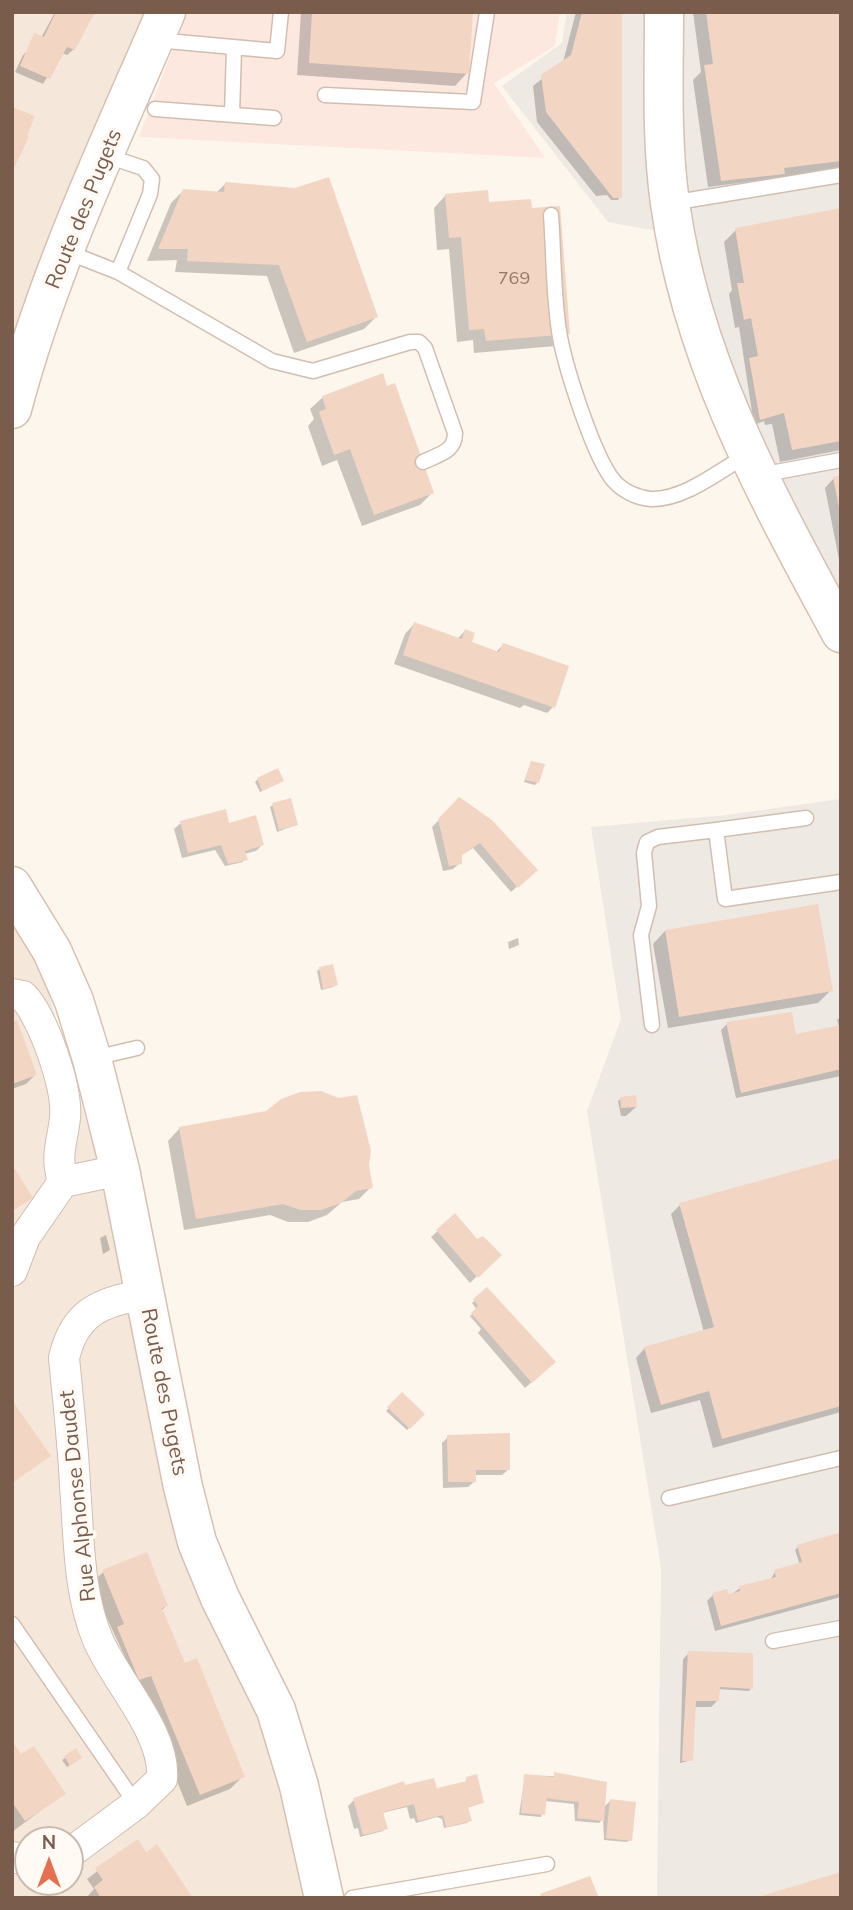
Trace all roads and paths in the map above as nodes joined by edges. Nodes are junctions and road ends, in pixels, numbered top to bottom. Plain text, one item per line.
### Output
1 (281, 12) edge
2 (487, 12) edge
3 (664, 12) edge
4 (160, 26) edge
5 (234, 48) junction
6 (325, 95) dead end
7 (155, 109) dead end
8 (232, 115) junction
9 (274, 118) dead end
10 (105, 155) junction
11 (841, 175) edge
12 (670, 203) junction
13 (551, 215) dead end
14 (65, 252) junction
15 (118, 272) junction
16 (18, 365) edge
17 (12, 409) edge
18 (841, 460) edge
19 (423, 461) dead end
20 (743, 466) junction
21 (841, 634) edge
22 (806, 818) dead end
23 (716, 830) junction
24 (841, 882) edge
25 (12, 886) edge
26 (12, 994) edge
27 (652, 1025) dead end
28 (137, 1048) dead end
29 (92, 1059) junction
30 (120, 1170) junction
31 (63, 1182) junction
32 (12, 1271) edge
33 (144, 1295) junction
34 (841, 1458) edge
35 (669, 1498) dead end
36 (12, 1624) edge
37 (841, 1628) edge
38 (773, 1641) dead end
39 (136, 1804) junction
40 (84, 1843) edge
41 (547, 1864) dead end
42 (324, 1898) edge
43 (352, 1898) edge

1 - 5 lane
2 - 6 lane
3 - 12 main road
4 - 5 lane
4 - 10 main road, Route des Pugets
5 - 8 lane
7 - 8 lane
8 - 9 lane
10 - 14 main road, Route des Pugets
10 - 15 lane
11 - 12 lane
12 - 20 main road
13 - 20 lane
14 - 15 lane
14 - 16 main road, Route des Pugets
15 - 19 lane
16 - 17 main road, Route des Pugets
18 - 20 lane
20 - 21 main road
22 - 23 lane
23 - 24 lane
23 - 27 lane
25 - 29 main road, Route des Pugets
26 - 31 street
28 - 29 lane
29 - 30 main road, Route des Pugets
30 - 31 street
30 - 33 main road, Route des Pugets
31 - 32 street
33 - 39 street, Rue Alphonse Daudet
33 - 42 main road, Route des Pugets
34 - 35 lane
36 - 39 lane
37 - 38 lane
39 - 40 street, Rue Alphonse Daudet
41 - 43 lane

